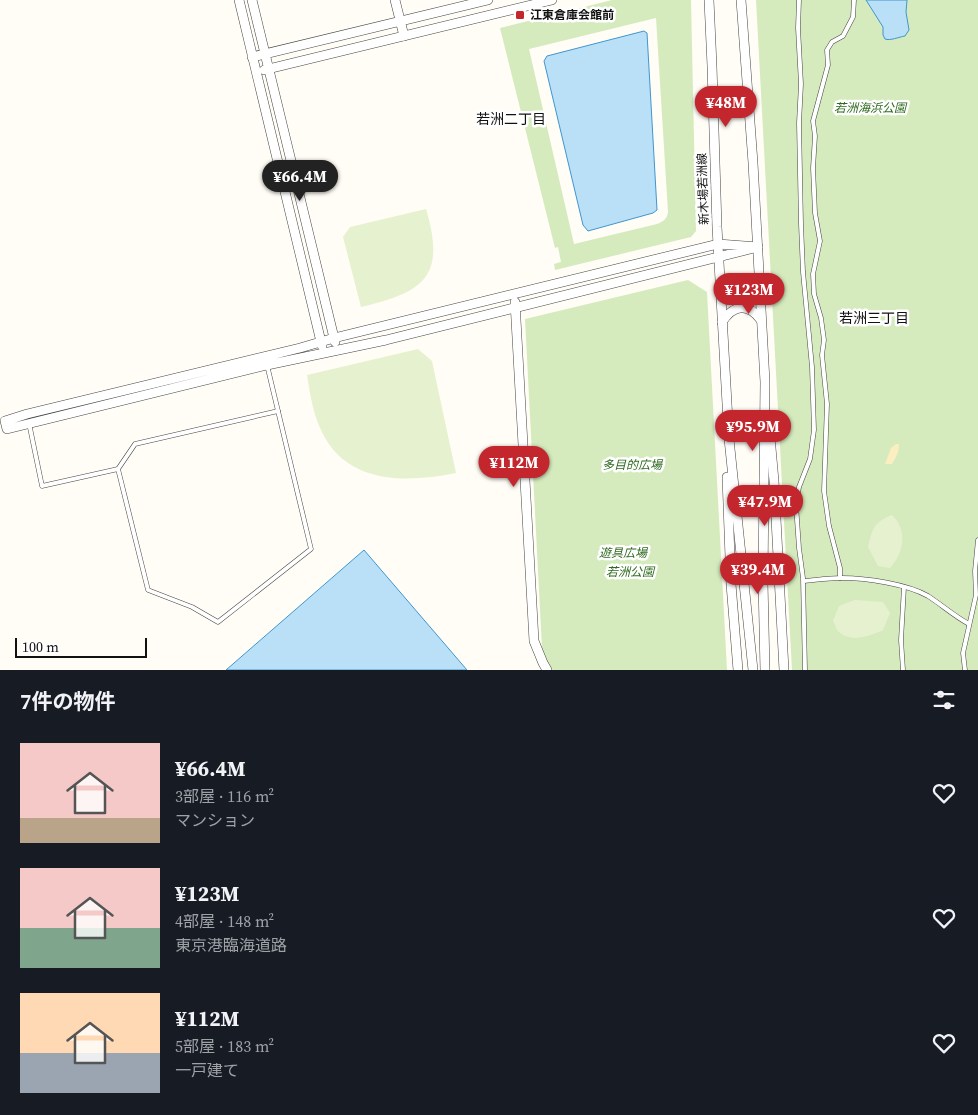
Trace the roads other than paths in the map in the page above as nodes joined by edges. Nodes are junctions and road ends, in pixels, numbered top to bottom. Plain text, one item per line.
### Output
1 (239, 0) edge
2 (252, 0) edge
3 (395, 0) edge
4 (488, 0) edge
5 (552, 0) edge
6 (708, 0) edge
7 (741, 0) edge
8 (799, 0) edge
9 (854, 0) edge
10 (400, 21) junction
11 (404, 36) junction
12 (266, 54) junction
13 (252, 57) junction
14 (269, 69) junction
15 (256, 72) junction
16 (718, 244) junction
17 (758, 247) junction
18 (718, 258) junction
19 (513, 294) junction
20 (516, 307) junction
21 (761, 321) junction
22 (722, 322) junction
23 (334, 338) junction
24 (320, 341) junction
25 (337, 351) junction
26 (323, 353) junction
27 (267, 365) junction
28 (765, 382) junction
29 (726, 389) junction
30 (278, 411) junction
31 (27, 414) junction
32 (29, 424) junction
33 (118, 468) junction
34 (978, 540) edge
35 (840, 578) junction
36 (804, 581) junction
37 (904, 588) junction
38 (969, 624) junction
39 (547, 670) edge
40 (738, 670) edge
41 (753, 670) edge
42 (765, 670) edge
43 (784, 670) edge
44 (805, 670) edge
45 (903, 670) edge
46 (965, 670) edge

1 - 13 street
2 - 12 street
3 - 10 street
4 - 10 street
5 - 11 street
6 - 16 street, 新木場若洲線
7 - 17 street
8 - 36 lane
9 - 35 lane
10 - 11 street
10 - 12 street
11 - 14 street
12 - 13 street
12 - 14 street
13 - 15 street
14 - 15 street
14 - 23 street
15 - 24 street
16 - 17 street
16 - 18 street, 新木場若洲線
16 - 19 street
17 - 18 street
17 - 21 street
18 - 20 street
18 - 22 street, 新木場若洲線
19 - 20 street
19 - 23 street
20 - 25 street
20 - 39 street
21 - 22 street
21 - 28 street
22 - 29 street, 新木場若洲線
23 - 24 street
23 - 25 street
24 - 26 street
24 - 31 street
25 - 26 street
26 - 27 street
27 - 30 lane
27 - 32 street
28 - 42 street
28 - 43 street
29 - 40 street
29 - 41 street
30 - 33 lane
30 - 33 lane
31 - 32 lane
31 - 32 street
32 - 33 lane
34 - 38 lane
35 - 36 lane
35 - 37 lane
36 - 44 lane
37 - 38 lane
37 - 45 lane
38 - 46 lane

